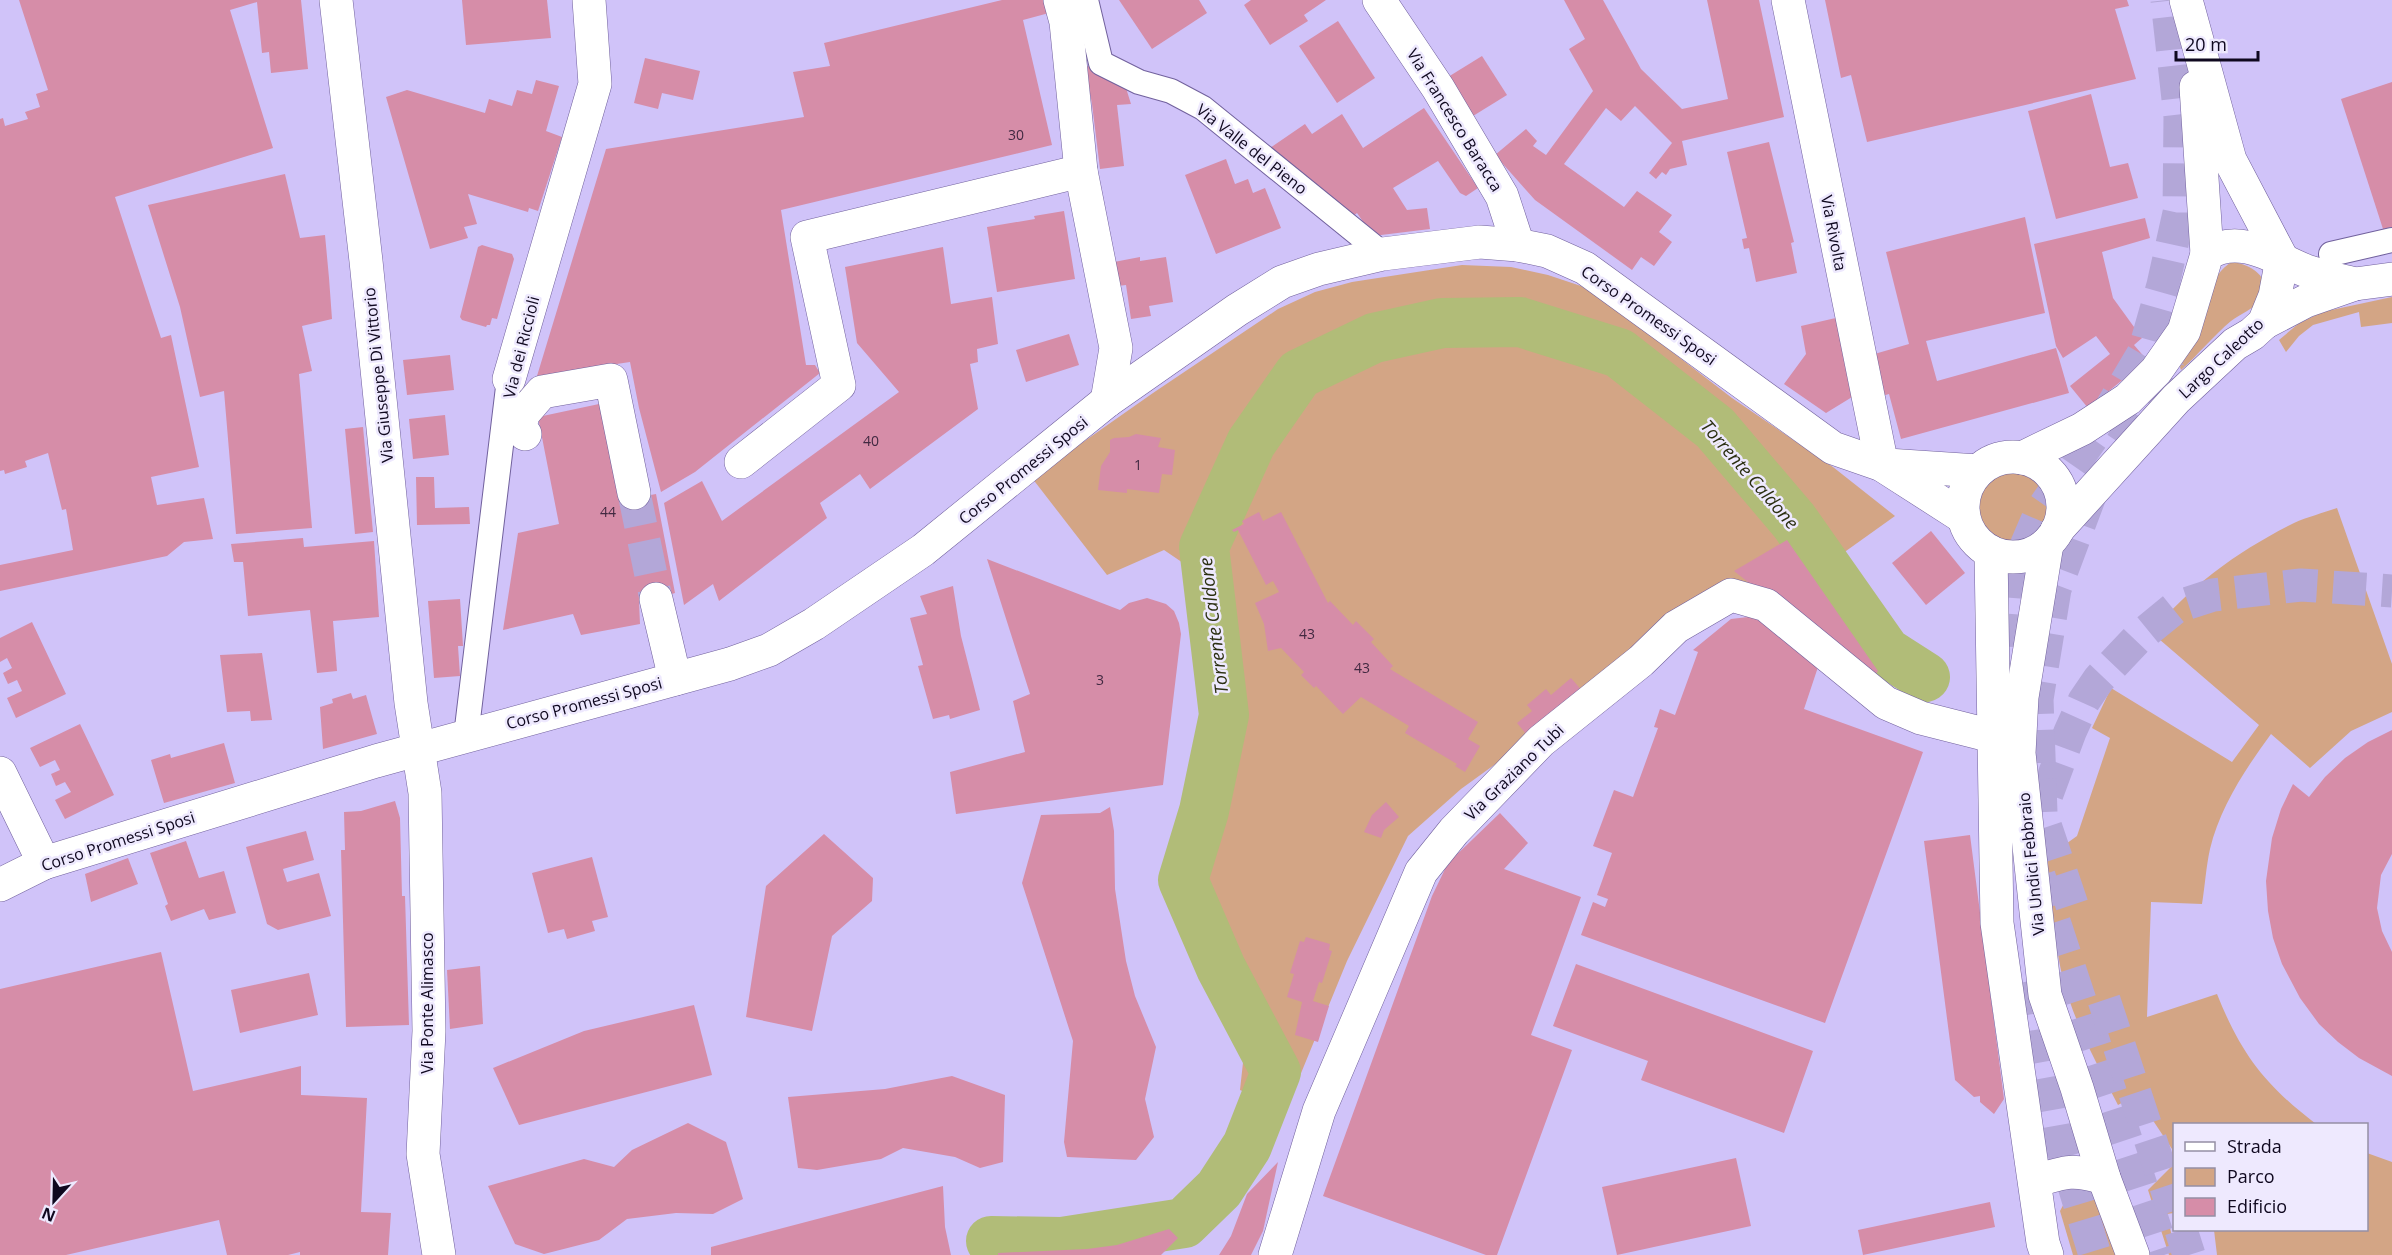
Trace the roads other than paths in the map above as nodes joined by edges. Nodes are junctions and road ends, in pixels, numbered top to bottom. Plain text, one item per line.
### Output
1 (336, 0) edge
2 (589, 0) edge
3 (1060, 0) edge
4 (1086, 0) edge
5 (1379, 0) edge
6 (1788, 0) edge
7 (2188, 10) edge
8 (1080, 171) junction
9 (2392, 240) edge
10 (1518, 245) junction
11 (1383, 254) junction
12 (2207, 254) junction
13 (2331, 254) dead end
14 (2282, 260) junction
15 (2392, 279) edge
16 (2355, 284) junction
17 (2264, 323) junction
18 (509, 379) joint
19 (1107, 401) junction
20 (525, 434) dead end
21 (2022, 458) junction
22 (741, 462) dead end
23 (1882, 465) junction
24 (1978, 471) junction
25 (634, 493) tunnel mouth
26 (1964, 517) junction
27 (2052, 537) junction
28 (1991, 552) junction
29 (656, 599) tunnel mouth
30 (683, 620) tunnel mouth
31 (685, 676) junction
32 (466, 736) junction
33 (1992, 736) junction
34 (420, 750) junction
35 (0, 773) edge
36 (44, 863) junction
37 (0, 885) edge
38 (2104, 1178) junction
39 (2036, 1181) junction
40 (439, 1255) edge
41 (1275, 1255) edge
42 (2047, 1255) edge
43 (2133, 1255) edge

1 - 34 street, Via Giuseppe Di Vittorio
2 - 18 street, Via dei Riccioli
3 - 8 street
4 - 11 street, Via Valle del Pieno
5 - 10 street, Via Francesco Baracca
6 - 23 street, Via Rivolta
7 - 12 street
7 - 14 street
8 - 19 street
8 - 22 street
9 - 13 street
10 - 11 street, Corso Promessi Sposi
10 - 23 street, Corso Promessi Sposi
11 - 19 street, Corso Promessi Sposi
12 - 14 street
12 - 21 street
14 - 16 street
14 - 17 street, Largo Caleotto
15 - 16 street
16 - 17 street
17 - 27 street, Largo Caleotto
18 - 32 street, Via dei Riccioli
19 - 31 street, Corso Promessi Sposi
20 - 25 street
21 - 24 street
21 - 27 street
23 - 24 street, Corso Promessi Sposi
23 - 26 street, Corso Promessi Sposi
24 - 26 street
26 - 28 street
27 - 28 street, Largo Caleotto
27 - 38 street, Via Undici Febbraio
28 - 33 street, Via Undici Febbraio
29 - 31 street
30 - 31 street
31 - 32 street, Corso Promessi Sposi
32 - 34 street, Corso Promessi Sposi
33 - 39 street, Via Undici Febbraio
33 - 41 street, Via Graziano Tubi
34 - 36 street, Corso Promessi Sposi
34 - 40 street, Via Ponte Alimasco
35 - 36 street
36 - 37 street, Corso Promessi Sposi
38 - 39 street
38 - 43 street, Via Undici Febbraio
39 - 42 street, Via Undici Febbraio

